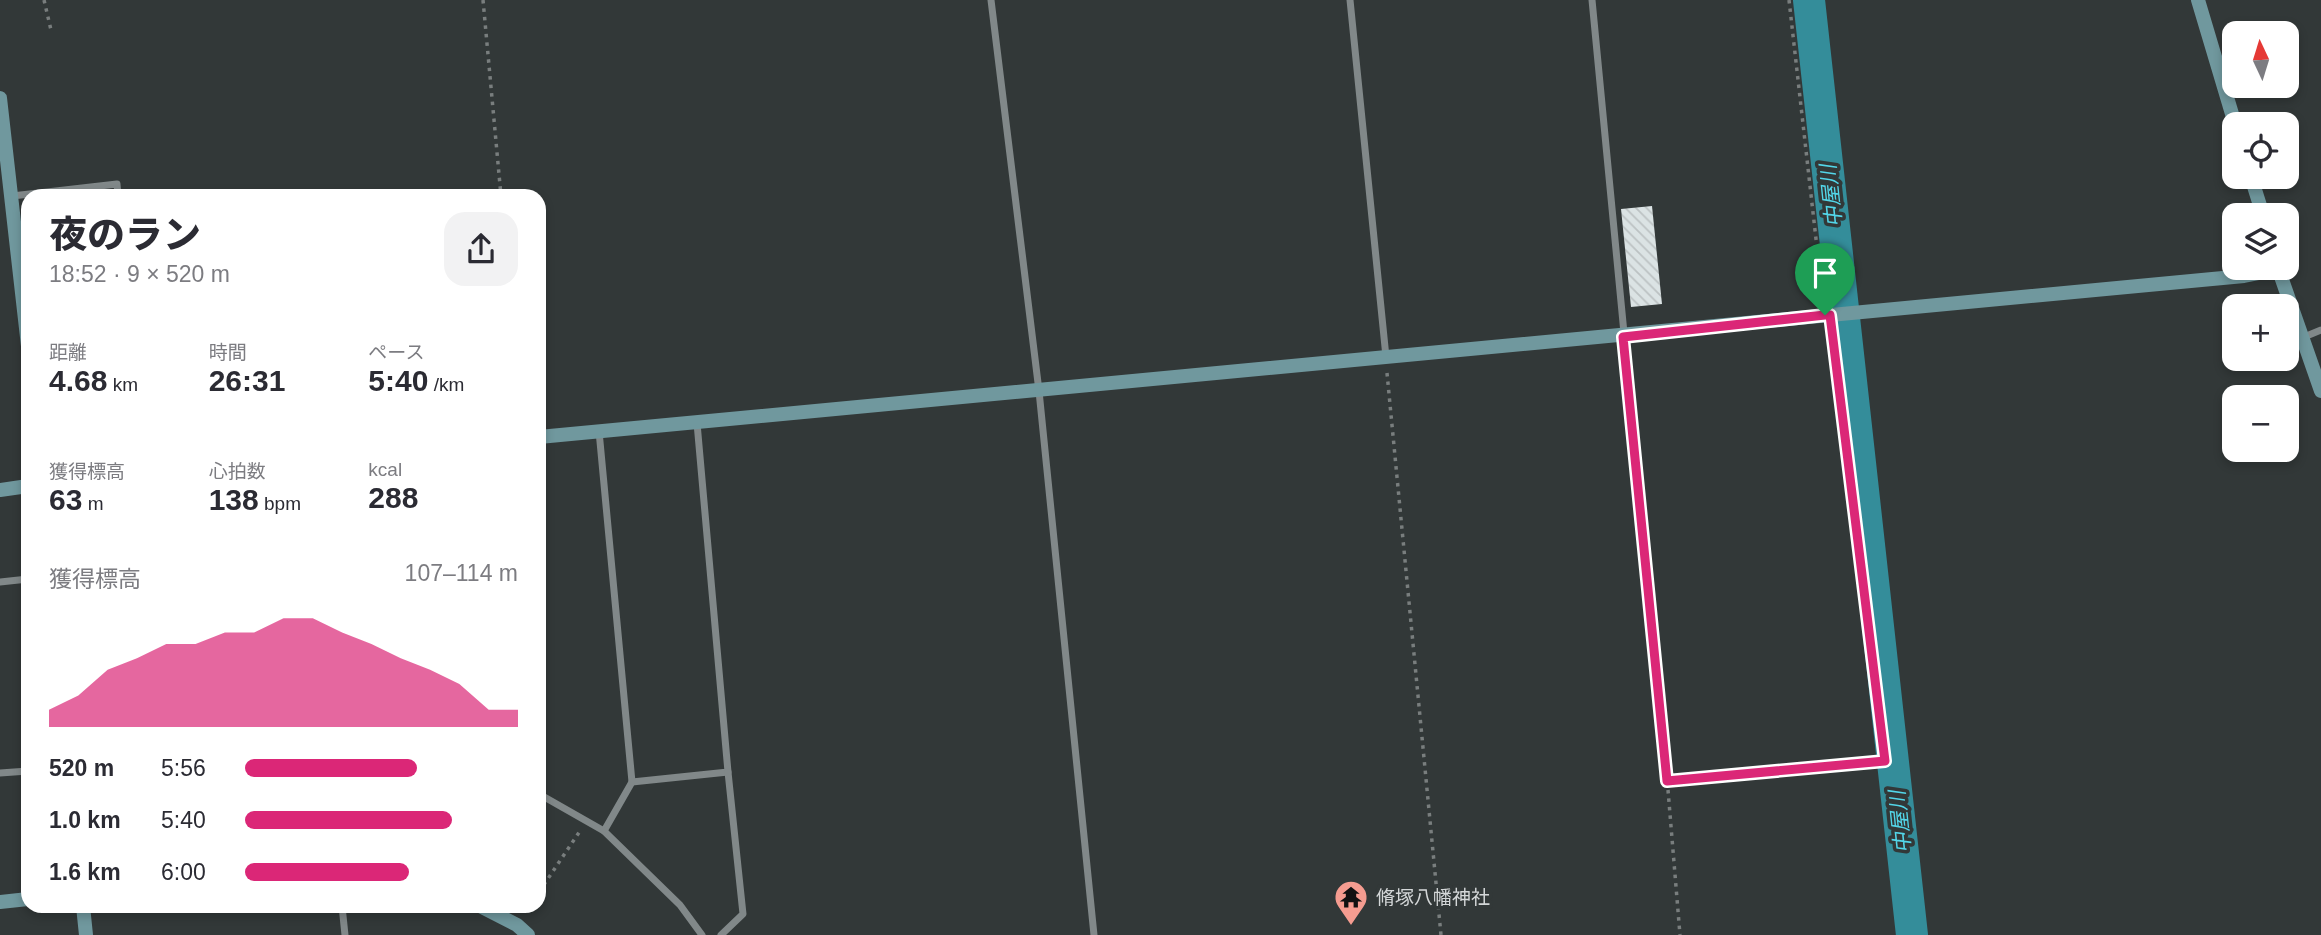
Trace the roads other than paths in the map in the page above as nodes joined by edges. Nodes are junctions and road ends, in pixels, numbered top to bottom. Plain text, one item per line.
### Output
1 (991, 0) edge
2 (1350, 0) edge
3 (1592, 0) edge
4 (2198, 0) edge
5 (0, 98) edge
6 (2231, 112) edge
7 (74, 189) edge
8 (117, 189) edge
9 (6, 197) edge
10 (2222, 278) edge
11 (2283, 280) edge
12 (21, 299) edge
13 (1831, 315) junction
14 (2321, 330) edge
15 (1623, 337) junction
16 (2304, 337) junction
17 (1386, 358) junction
18 (1039, 391) junction
19 (2321, 391) edge
20 (698, 422) junction
21 (599, 431) junction
22 (546, 436) edge
23 (21, 487) edge
24 (0, 490) edge
25 (21, 580) edge
26 (0, 582) edge
27 (21, 772) edge
28 (728, 772) junction
29 (0, 773) edge
30 (632, 782) junction
31 (546, 798) edge
32 (604, 831) junction
33 (21, 900) edge
34 (0, 902) edge
35 (84, 913) edge
36 (343, 913) edge
37 (494, 913) edge
38 (86, 935) edge
39 (345, 935) edge
40 (528, 935) edge
41 (702, 935) edge
42 (721, 935) edge
43 (1094, 935) edge

1 - 18 street
2 - 17 street
3 - 15 street
4 - 6 street
5 - 9 street
7 - 8 street
9 - 12 street
10 - 13 street
11 - 16 street
13 - 15 street
13 - 15 street
14 - 16 street
15 - 17 street
16 - 19 street
17 - 18 street
18 - 20 street
18 - 43 street
20 - 21 street
20 - 28 street
21 - 22 street
21 - 30 street
23 - 24 street
25 - 26 street
27 - 29 street
28 - 30 street
28 - 42 street
30 - 32 street
31 - 32 street
32 - 41 street
33 - 34 street
35 - 38 street
36 - 39 street
37 - 40 street

